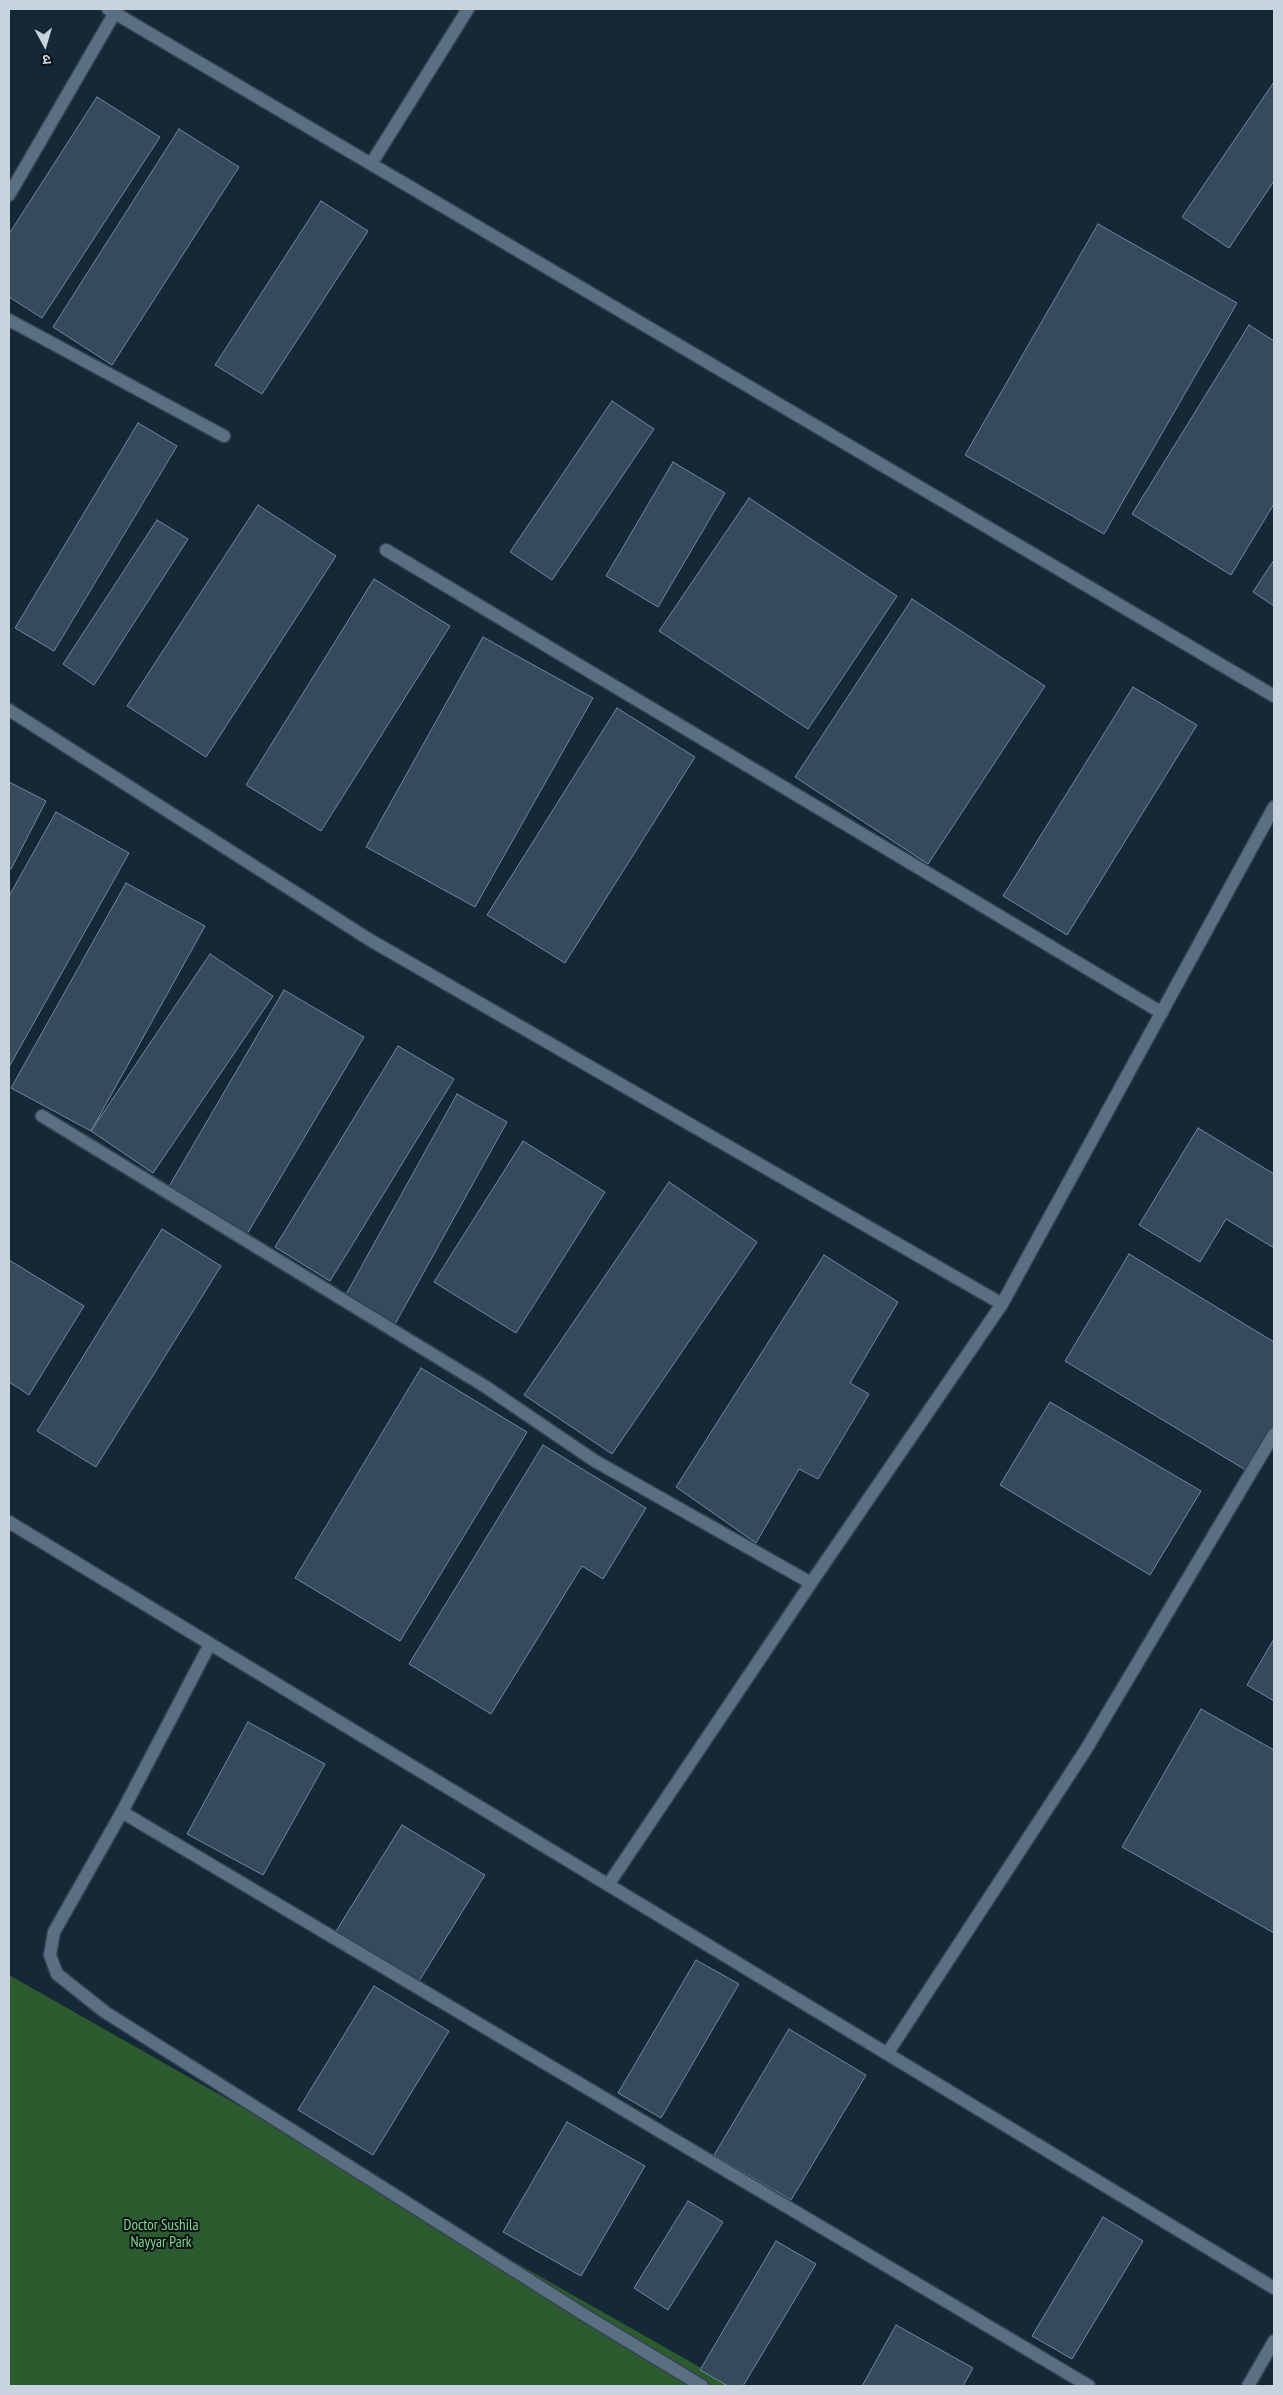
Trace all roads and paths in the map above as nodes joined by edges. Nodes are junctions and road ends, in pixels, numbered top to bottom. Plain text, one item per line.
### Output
1 (468, 9) edge
2 (113, 10) edge
3 (371, 164) junction
4 (9, 195) edge
5 (9, 320) edge
6 (224, 436) dead end
7 (386, 550) dead end
8 (1274, 696) edge
9 (9, 710) edge
10 (1274, 807) edge
11 (1162, 1013) junction
12 (42, 1116) dead end
13 (1002, 1304) junction
14 (1274, 1434) edge
15 (9, 1522) edge
16 (811, 1583) junction
17 (210, 1644) junction
18 (122, 1812) junction
19 (608, 1885) junction
20 (887, 2054) junction
21 (1274, 2288) edge
22 (1274, 2341) edge
23 (702, 2386) edge
24 (1088, 2386) edge
25 (1248, 2386) edge

1 - 3 street
2 - 3 street
2 - 4 street
3 - 8 street
5 - 6 street
7 - 11 street
9 - 13 street
10 - 11 street
11 - 13 street
12 - 16 street
13 - 16 street
14 - 20 street
15 - 17 street
16 - 19 street
17 - 18 street
17 - 19 street
18 - 23 street
18 - 24 street
19 - 20 street
20 - 21 street
22 - 25 street

